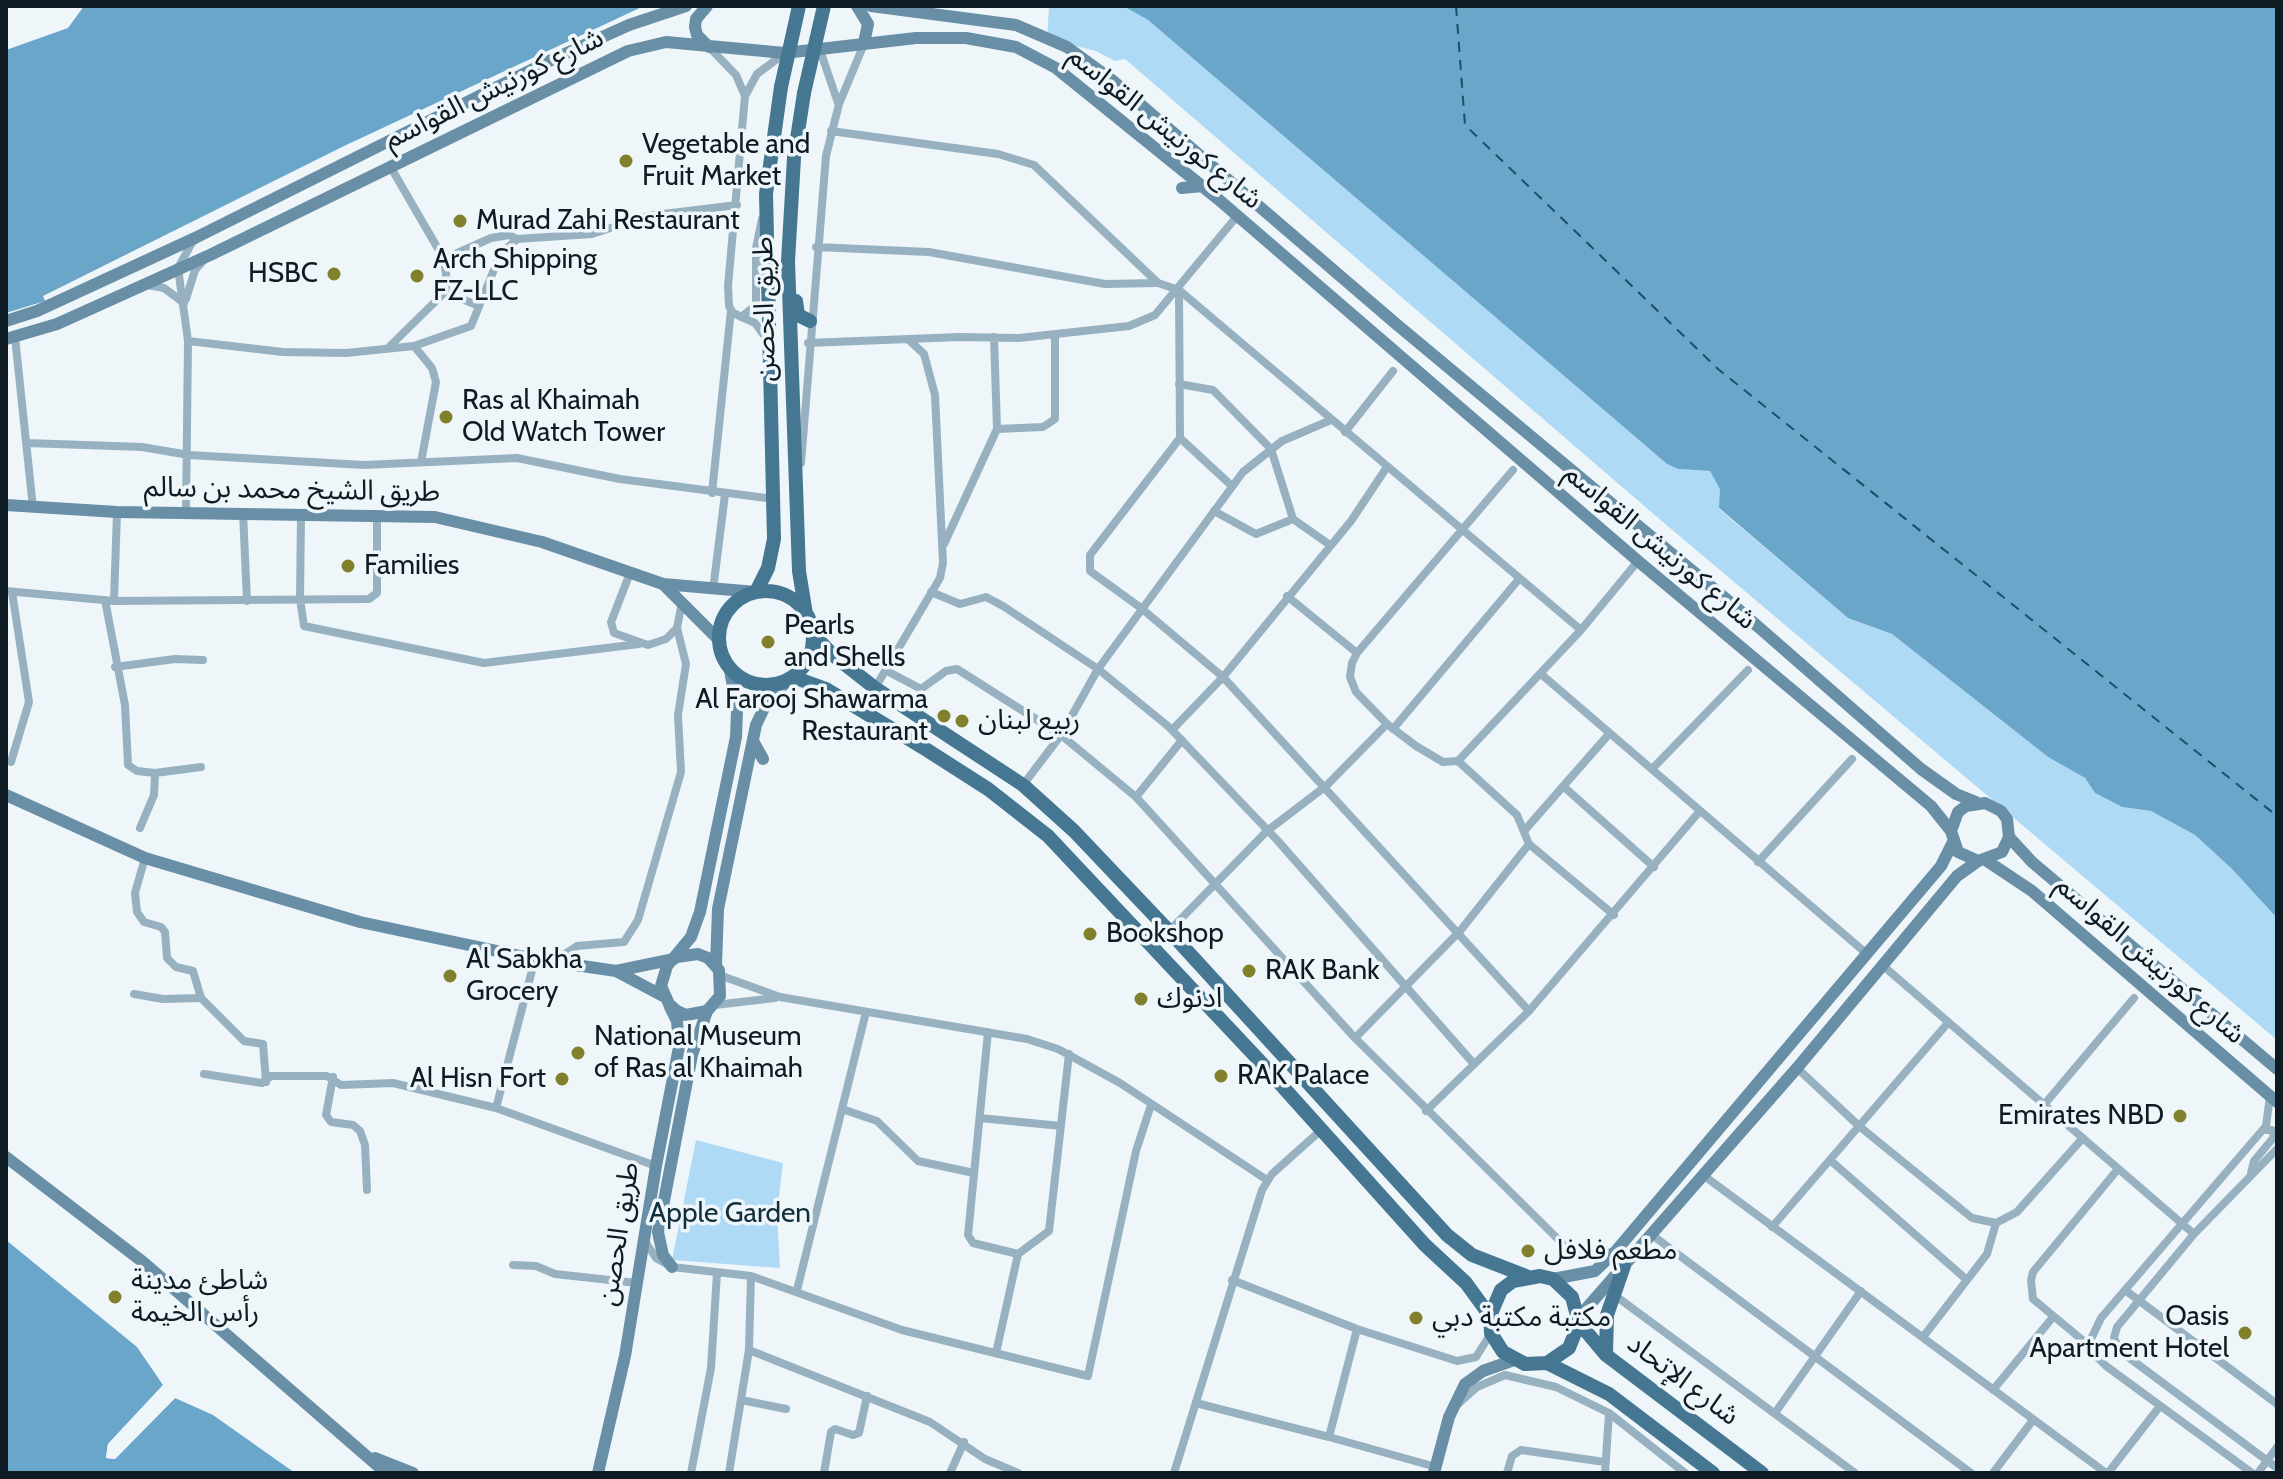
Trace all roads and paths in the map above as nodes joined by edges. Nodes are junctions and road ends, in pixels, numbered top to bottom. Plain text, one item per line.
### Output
1 (686, 6) edge
2 (707, 6) edge
3 (799, 6) edge
4 (824, 6) edge
5 (857, 6) edge
6 (871, 6) edge
7 (864, 43) junction
8 (709, 47) junction
9 (820, 50) junction
10 (785, 53) junction
11 (804, 93) junction
12 (745, 96) junction
13 (839, 104) junction
14 (831, 131) junction
15 (390, 166) junction
16 (1202, 186) junction
17 (1182, 188) dead end
18 (766, 194) junction
19 (737, 205) junction
20 (1238, 215) junction
21 (195, 238) junction
22 (517, 239) junction
23 (816, 247) junction
24 (210, 255) junction
25 (444, 259) junction
26 (178, 268) junction
27 (1158, 283) junction
28 (144, 284) junction
29 (1179, 290) junction
30 (445, 292) junction
31 (185, 304) junction
32 (479, 306) junction
33 (731, 310) junction
34 (741, 317) junction
35 (6, 321) edge
36 (810, 321) junction
37 (1055, 335) junction
38 (994, 337) junction
39 (10, 338) edge
40 (909, 340) junction
41 (188, 341) junction
42 (808, 343) junction
43 (769, 345) junction
44 (414, 346) junction
45 (389, 347) junction
46 (1393, 371) dead end
47 (1179, 384) junction
48 (1331, 420) junction
49 (997, 429) junction
50 (1345, 432) junction
51 (1180, 438) junction
52 (27, 443) junction
53 (1271, 449) junction
54 (189, 455) junction
55 (421, 462) junction
56 (1387, 467) junction
57 (1513, 470) dead end
58 (1232, 486) junction
59 (712, 493) junction
60 (725, 494) junction
61 (774, 499) junction
62 (6, 505) edge
63 (33, 509) junction
64 (1214, 511) junction
65 (117, 512) junction
66 (243, 512) junction
67 (186, 513) junction
68 (301, 515) junction
69 (377, 515) junction
70 (797, 517) junction
71 (1293, 519) junction
72 (1461, 530) junction
73 (1330, 545) junction
74 (942, 548) junction
75 (1638, 561) junction
76 (630, 573) junction
77 (1519, 579) junction
78 (663, 584) junction
79 (713, 591) junction
80 (9, 592) edge
81 (756, 592) junction
82 (931, 592) junction
83 (1287, 596) junction
84 (300, 599) junction
85 (109, 600) junction
86 (247, 601) junction
87 (682, 602) junction
88 (1141, 608) junction
89 (806, 614) junction
90 (677, 628) junction
91 (1581, 630) junction
92 (813, 634) junction
93 (718, 639) junction
94 (639, 644) junction
95 (1357, 653) junction
96 (203, 660) dead end
97 (115, 667) junction
98 (1098, 669) junction
99 (730, 670) junction
100 (1748, 670) dead end
101 (887, 671) junction
102 (1541, 674) junction
103 (1223, 677) junction
104 (790, 679) junction
105 (875, 688) junction
106 (1390, 726) junction
107 (1172, 730) junction
108 (1609, 734) junction
109 (1061, 735) junction
110 (1182, 740) junction
111 (753, 741) junction
112 (763, 759) dead end
113 (1852, 759) dead end
114 (1458, 761) junction
115 (11, 762) dead end
116 (201, 767) dead end
117 (1652, 769) junction
118 (155, 773) junction
119 (1023, 785) junction
120 (1326, 786) junction
121 (1563, 786) junction
122 (6, 795) edge
123 (1136, 797) junction
124 (1976, 802) junction
125 (1699, 812) junction
126 (140, 828) dead end
127 (1267, 831) junction
128 (1524, 831) junction
129 (1952, 836) junction
130 (2009, 837) junction
131 (1529, 844) junction
132 (145, 858) junction
133 (1983, 861) junction
134 (1758, 862) junction
135 (1654, 867) junction
136 (1214, 886) junction
137 (1614, 915) junction
138 (1169, 931) junction
139 (1460, 931) junction
140 (1867, 954) junction
141 (675, 958) junction
142 (535, 959) junction
143 (560, 962) junction
144 (1881, 964) junction
145 (616, 971) junction
146 (719, 971) junction
147 (564, 977) dead end
148 (1405, 985) junction
149 (134, 994) dead end
150 (780, 997) junction
151 (201, 998) junction
152 (2134, 998) dead end
153 (666, 1000) junction
154 (711, 1008) junction
155 (1529, 1011) junction
156 (866, 1012) junction
157 (1947, 1024) junction
158 (988, 1032) junction
159 (1355, 1038) junction
160 (1069, 1054) junction
161 (1474, 1064) junction
162 (1797, 1068) junction
163 (2277, 1069) edge
164 (204, 1074) dead end
165 (333, 1077) junction
166 (266, 1082) junction
167 (2273, 1099) edge
168 (1151, 1105) junction
169 (2043, 1106) junction
170 (496, 1108) junction
171 (842, 1109) junction
172 (1426, 1111) junction
173 (980, 1118) junction
174 (1061, 1126) junction
175 (1859, 1126) junction
176 (2263, 1130) junction
177 (1320, 1131) junction
178 (2082, 1139) junction
179 (2277, 1149) edge
180 (6, 1157) edge
181 (1830, 1160) junction
182 (656, 1166) junction
183 (2118, 1169) junction
184 (974, 1173) junction
185 (2252, 1174) junction
186 (1703, 1175) junction
187 (1267, 1180) junction
188 (367, 1190) dead end
189 (2181, 1222) junction
190 (1996, 1223) junction
191 (1772, 1227) junction
192 (2194, 1234) junction
193 (1652, 1235) junction
194 (643, 1239) junction
195 (1615, 1252) junction
196 (1018, 1254) junction
197 (513, 1265) dead end
198 (1624, 1266) junction
199 (672, 1267) junction
200 (717, 1273) junction
201 (751, 1276) junction
202 (1526, 1276) junction
203 (1553, 1279) junction
204 (1232, 1280) junction
205 (1967, 1280) junction
206 (637, 1283) junction
207 (797, 1290) junction
208 (2125, 1290) junction
209 (1861, 1291) junction
210 (1613, 1294) junction
211 (2139, 1303) junction
212 (1490, 1316) junction
213 (2053, 1317) junction
214 (1578, 1320) junction
215 (1357, 1329) junction
216 (1491, 1333) junction
217 (1923, 1337) junction
218 (2093, 1348) junction
219 (749, 1350) junction
220 (996, 1353) junction
221 (1606, 1355) junction
222 (1814, 1359) junction
223 (1514, 1360) junction
224 (1547, 1363) junction
225 (1993, 1390) junction
226 (867, 1396) junction
227 (741, 1400) junction
228 (1196, 1403) junction
229 (2277, 1404) edge
230 (2160, 1406) junction
231 (786, 1409) dead end
232 (1452, 1410) junction
233 (1609, 1413) junction
234 (1775, 1413) junction
235 (2033, 1420) junction
236 (1649, 1425) junction
237 (1329, 1437) junction
238 (964, 1442) junction
239 (1649, 1445) junction
240 (2277, 1447) edge
241 (364, 1453) junction
242 (2267, 1460) junction
243 (1605, 1462) junction
244 (2277, 1468) edge
245 (1435, 1470) edge
246 (1175, 1472) edge
247 (386, 1473) edge
248 (413, 1473) edge
249 (598, 1473) edge
250 (691, 1473) edge
251 (729, 1473) edge
252 (824, 1473) edge
253 (950, 1473) edge
254 (1018, 1473) edge
255 (1185, 1473) edge
256 (1507, 1473) edge
257 (1605, 1473) edge
258 (1685, 1473) edge
259 (1713, 1473) edge
260 (1762, 1473) edge
261 (1855, 1473) edge
262 (1971, 1473) edge
263 (1993, 1473) edge
264 (2107, 1473) edge
265 (2252, 1473) edge
266 (2258, 1473) edge

1 - 21 main road, شارع كورنيش القواسم
2 - 8 main road
3 - 18 main road, طريق الحصن, bridge
4 - 11 main road, طريق الحصن, bridge
5 - 7 main road
6 - 124 main road, شارع كورنيش القواسم
7 - 9 main road, شارع كورنيش القواسم
7 - 13 street
7 - 16 main road, شارع كورنيش القواسم
8 - 10 main road, شارع كورنيش القواسم
8 - 12 street
8 - 15 main road, شارع كورنيش القواسم
9 - 10 main road, شارع كورنيش القواسم
9 - 13 street
10 - 12 street
11 - 36 main road
11 - 70 main road, طريق الحصن
12 - 19 street
13 - 14 street
14 - 23 street
14 - 27 street
15 - 24 main road, شارع كورنيش القواسم
15 - 25 street
16 - 17 main road
16 - 20 main road, شارع كورنيش القواسم
18 - 34 street
18 - 43 main road, طريق الحصن
19 - 22 street
19 - 33 street
20 - 29 street
20 - 75 main road, شارع كورنيش القواسم
21 - 26 street
21 - 35 main road, شارع كورنيش القواسم
22 - 25 street
22 - 32 street
23 - 27 street
23 - 36 street
24 - 26 main road, شارع كورنيش القواسم
24 - 31 street
25 - 30 street
26 - 28 main road, شارع كورنيش القواسم
26 - 31 street
27 - 29 street
28 - 31 street
28 - 39 main road, شارع كورنيش القواسم
29 - 37 street
29 - 47 street
29 - 48 street
30 - 32 street
30 - 45 street
31 - 41 street
32 - 44 street
33 - 34 street
33 - 59 street
34 - 43 street
36 - 42 street
37 - 38 street
37 - 49 street
38 - 40 street
38 - 49 street
39 - 52 street
40 - 42 street
40 - 74 street
41 - 45 street
41 - 54 street
42 - 70 street
43 - 61 main road, طريق الحصن
44 - 45 street
44 - 55 street
46 - 50 street
47 - 51 street
47 - 53 street
48 - 50 street
48 - 53 street
49 - 74 street
50 - 56 street
51 - 58 street
51 - 88 street
52 - 54 street
52 - 63 street
53 - 58 street
53 - 71 street
54 - 55 street
54 - 67 street
55 - 59 street
56 - 72 street
56 - 73 street
57 - 72 street
58 - 64 street
59 - 60 street
60 - 61 street
60 - 79 street
61 - 81 main road, طريق الحصن
62 - 63 main road, طريق الشيخ محمد بن سالم
63 - 65 main road, طريق الشيخ محمد بن سالم
64 - 71 street
64 - 88 street
65 - 67 main road, طريق الشيخ محمد بن سالم
65 - 85 street
66 - 67 main road, طريق الشيخ محمد بن سالم
66 - 68 main road, طريق الشيخ محمد بن سالم
66 - 86 street
68 - 69 main road, طريق الشيخ محمد بن سالم
68 - 84 street
69 - 76 main road, طريق الشيخ محمد بن سالم
69 - 84 street
70 - 89 main road, طريق الحصن
71 - 73 street
72 - 77 street
72 - 95 street
73 - 83 street
74 - 82 street
75 - 91 street
75 - 129 main road, شارع كورنيش القواسم
76 - 78 main road, طريق الشيخ محمد بن سالم
76 - 94 street
77 - 91 street
77 - 106 street
78 - 79 main road, طريق الشيخ محمد بن سالم
78 - 87 main road, طريق الشيخ محمد بن سالم
79 - 81 main road, طريق الشيخ محمد بن سالم
80 - 85 street
80 - 115 street
81 - 89 main road
81 - 93 main road
82 - 98 street
82 - 101 street
83 - 95 street
83 - 103 street
84 - 86 street
84 - 94 street
85 - 86 street
85 - 97 street
87 - 90 street
87 - 93 main road, طريق الشيخ محمد بن سالم
88 - 98 street
88 - 103 street
89 - 92 main road
90 - 94 street
90 - 143 street
91 - 102 street
92 - 104 main road
92 - 105 main road
93 - 99 main road
95 - 106 street
96 - 97 street
97 - 118 street
98 - 107 street
98 - 109 street
99 - 104 main road
99 - 141 main road
100 - 117 street
101 - 105 street
101 - 109 street
102 - 108 street
102 - 114 street
103 - 107 street
103 - 120 street
104 - 111 main road
104 - 177 main road
105 - 119 main road
106 - 114 street
106 - 120 street
107 - 110 street
108 - 117 street
108 - 121 street
109 - 119 street
109 - 123 street
110 - 123 street
110 - 127 street
111 - 112 main road
111 - 146 main road
113 - 134 street
114 - 128 street
116 - 118 street
117 - 125 street
118 - 126 street
119 - 138 main road
120 - 127 street
120 - 139 street
121 - 128 street
121 - 135 street
122 - 132 main road
123 - 136 street
124 - 129 main road
124 - 130 main road
125 - 134 street
125 - 135 street
127 - 136 street
127 - 148 street
128 - 131 street
129 - 133 main road
129 - 140 main road
130 - 133 main road
130 - 163 main road, شارع كورنيش القواسم
131 - 137 street
131 - 139 street
132 - 142 main road
132 - 151 street
133 - 144 main road
133 - 167 main road, شارع كورنيش القواسم
134 - 140 street
135 - 137 street
136 - 138 street
136 - 159 street
137 - 155 street
138 - 202 main road
139 - 148 street
139 - 155 street
140 - 195 main road
141 - 145 main road
141 - 146 main road
141 - 153 main road
142 - 143 main road
142 - 170 street
143 - 145 main road
143 - 147 main road
144 - 157 street
144 - 162 main road
145 - 153 main road
146 - 150 street
146 - 154 main road
148 - 159 street
148 - 161 street
149 - 151 street
150 - 154 street
150 - 156 street
151 - 166 street
152 - 169 street
153 - 154 main road
153 - 182 main road, طريق الحصن
154 - 199 main road, طريق الحصن
155 - 161 street
156 - 158 street
156 - 171 street
157 - 169 street
157 - 175 street
158 - 160 street
158 - 173 street
159 - 172 street
160 - 168 street
160 - 174 street
161 - 172 street
162 - 175 street
162 - 186 main road
164 - 166 street
165 - 166 street
165 - 170 street
165 - 188 street
167 - 176 street
168 - 187 street
168 - 220 street
169 - 178 street
170 - 182 street
171 - 184 street
171 - 207 street
172 - 195 street
173 - 174 street
173 - 184 street
174 - 196 street
175 - 181 street
175 - 190 street
176 - 185 street
176 - 189 street
177 - 187 street
177 - 212 main road
178 - 183 street
178 - 190 street
179 - 185 street
180 - 241 main road
181 - 191 street
181 - 205 street
182 - 194 main road, طريق الحصن
183 - 189 street
183 - 213 street
184 - 196 street
185 - 192 street
186 - 191 street
186 - 193 main road
187 - 204 street
189 - 192 street
189 - 208 street
190 - 205 street
191 - 209 street
192 - 211 street
193 - 198 main road
193 - 222 street
194 - 199 street
194 - 206 main road, طريق الحصن
195 - 203 main road
196 - 220 street
197 - 206 street
198 - 210 main road
198 - 214 main road
199 - 200 street
200 - 201 street
200 - 250 street
201 - 207 street
201 - 219 street
202 - 203 main road
202 - 212 main road
203 - 214 main road
204 - 215 street
204 - 228 street
205 - 217 street
206 - 249 main road, طريق الحصن
207 - 220 street
208 - 211 street
208 - 218 street
209 - 217 street
209 - 222 street
210 - 221 main road
210 - 234 street
211 - 229 street
211 - 242 street
212 - 216 main road
213 - 218 street
213 - 225 street
214 - 221 main road, شارع الإتحاد
214 - 224 main road
215 - 216 street
215 - 237 street
216 - 223 main road
217 - 225 street
218 - 230 street
219 - 226 street
219 - 227 street
221 - 260 main road, شارع الإتحاد
222 - 234 street
222 - 262 street
223 - 224 main road
223 - 232 main road
224 - 236 main road, شارع الإتحاد
225 - 235 street
226 - 238 street
226 - 252 street
227 - 231 street
227 - 251 street
228 - 237 street
228 - 246 street
230 - 264 street
230 - 265 street
232 - 233 street
232 - 245 main road
233 - 239 street
233 - 243 street
234 - 261 street
235 - 263 street
235 - 264 street
236 - 239 main road
236 - 259 main road, شارع الإتحاد
237 - 245 street
238 - 253 street
238 - 254 street
239 - 258 street
240 - 242 street
241 - 247 main road
241 - 248 main road
242 - 244 street
242 - 266 street
243 - 256 street
243 - 257 street
246 - 255 street

